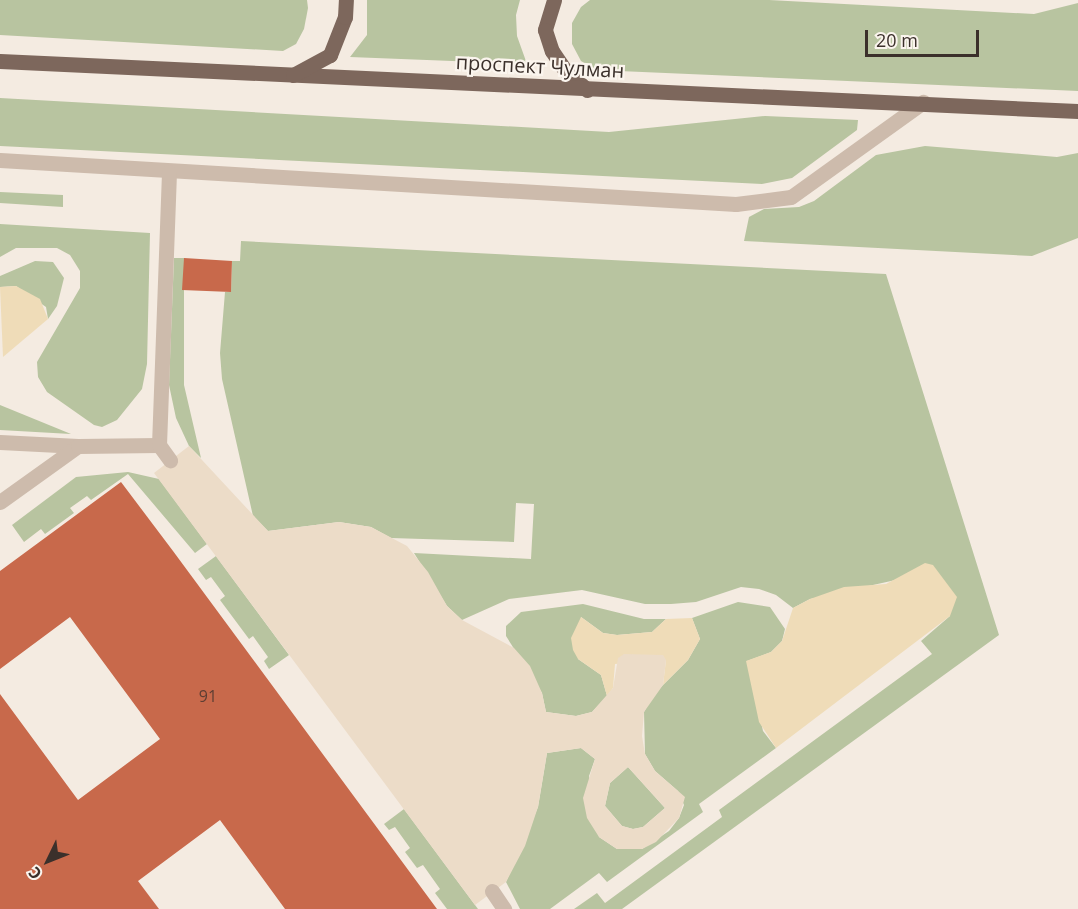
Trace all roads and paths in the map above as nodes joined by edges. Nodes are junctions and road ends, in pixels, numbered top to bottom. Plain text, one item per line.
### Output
1 (346, 0) edge
2 (554, 0) edge
3 (0, 61) edge
4 (293, 75) junction
5 (587, 90) junction
6 (923, 102) junction
7 (1078, 111) edge
8 (0, 160) edge
9 (169, 172) junction
10 (0, 442) edge
11 (159, 445) junction
12 (78, 446) junction
13 (170, 460) dead end
14 (0, 502) edge
15 (492, 891) dead end
16 (504, 909) edge

1 - 4 main road
2 - 5 main road
3 - 4 main road, проспект Чулман
4 - 5 main road, проспект Чулман
5 - 6 main road, проспект Чулман
6 - 7 main road, проспект Чулман
6 - 9 street
8 - 9 street
9 - 11 street
10 - 12 street
11 - 12 street
11 - 13 street
12 - 14 street
15 - 16 street

